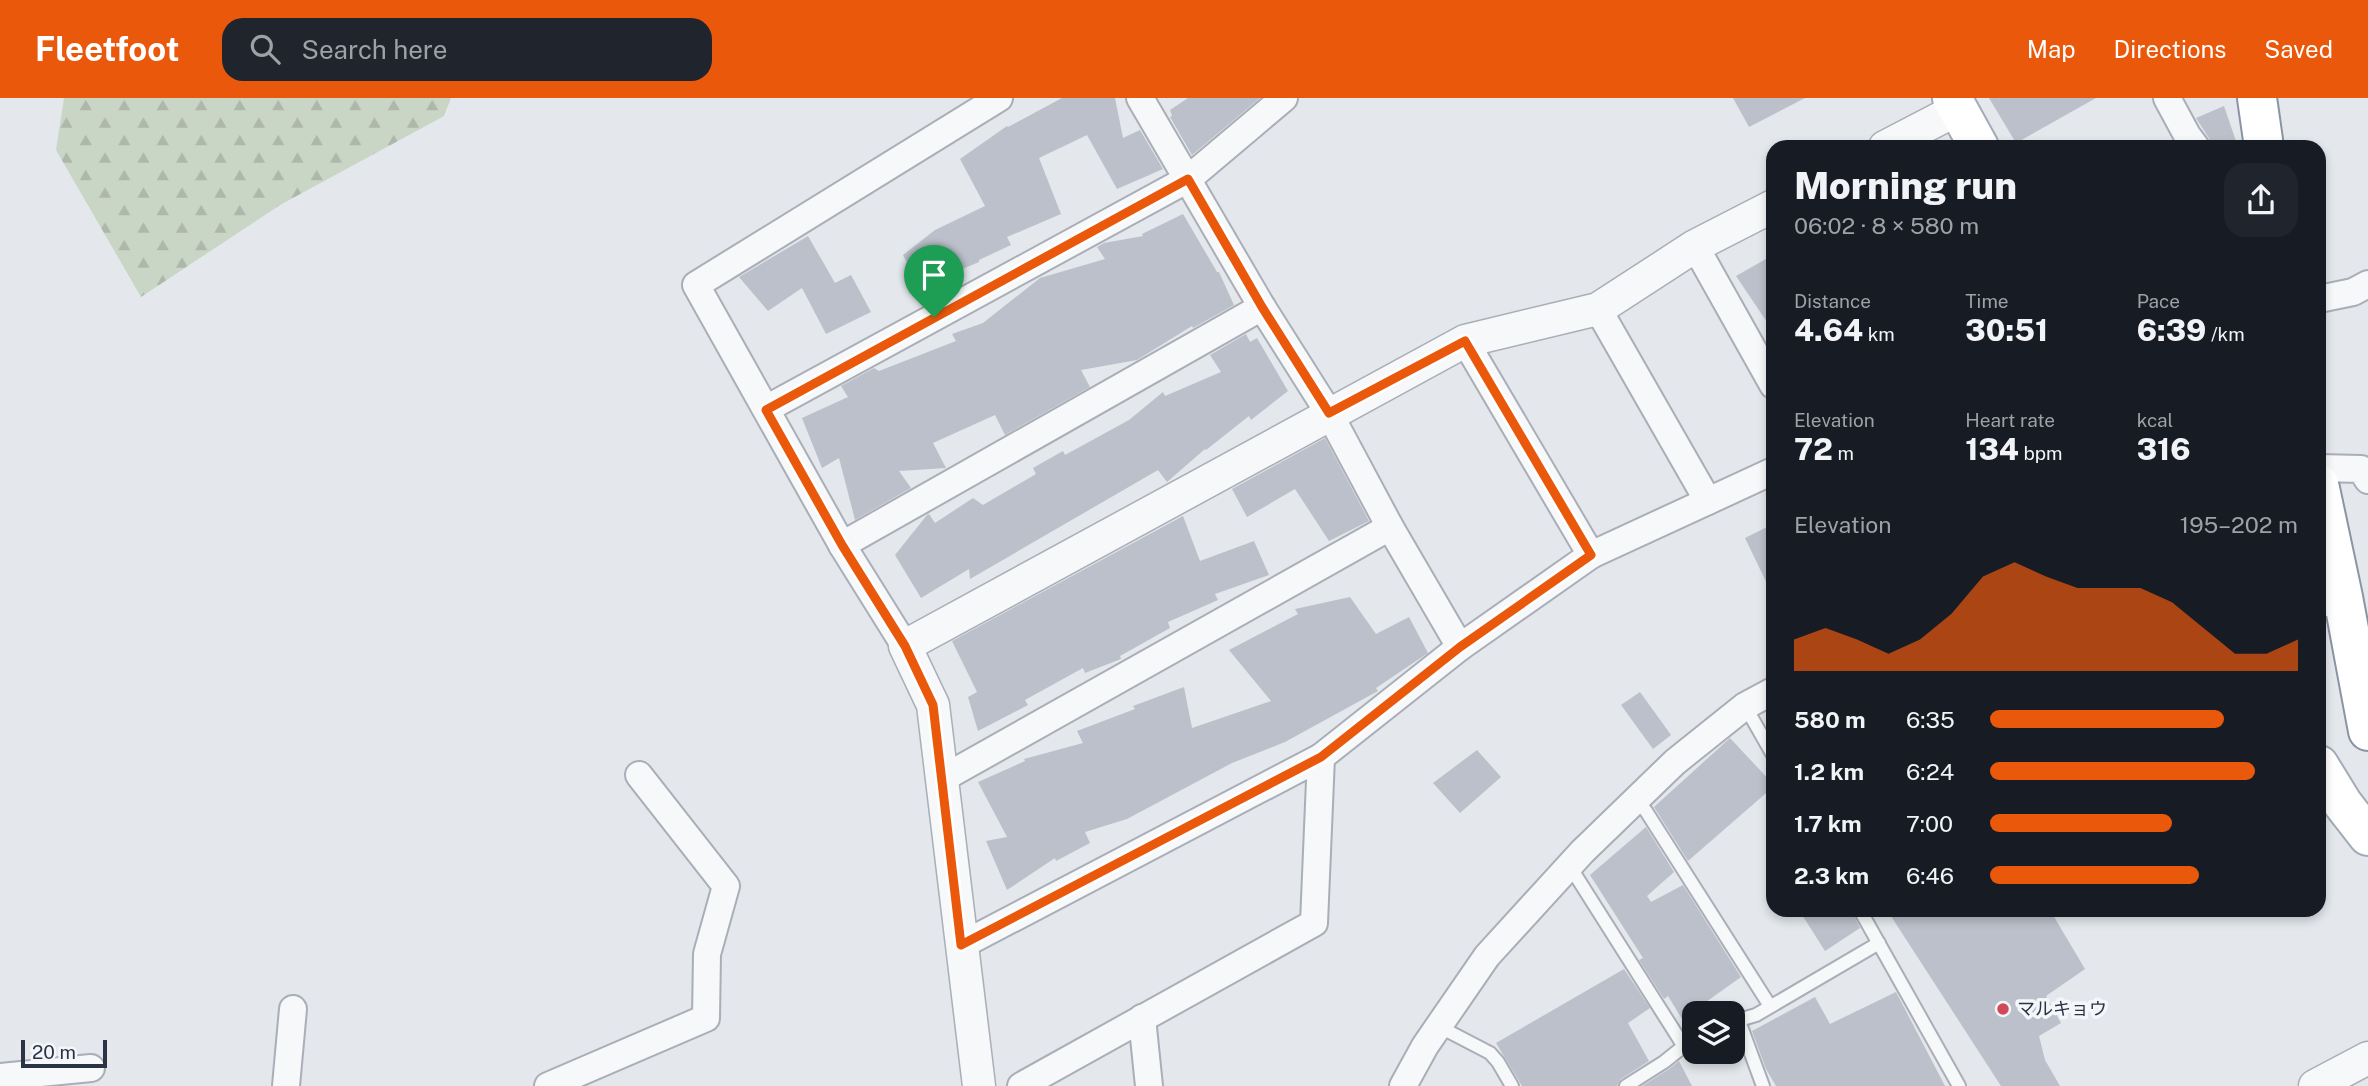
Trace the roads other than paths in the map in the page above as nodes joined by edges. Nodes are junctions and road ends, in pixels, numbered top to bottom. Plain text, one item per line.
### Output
1 (999, 98) edge
2 (1140, 98) edge
3 (1284, 98) edge
4 (2167, 98) edge
5 (2257, 98) edge
6 (1955, 103) edge
7 (1896, 140) edge
8 (1975, 140) edge
9 (2191, 140) edge
10 (2263, 140) edge
11 (1188, 179) junction
12 (1766, 210) edge
13 (1695, 246) junction
14 (2368, 284) edge
15 (2326, 298) edge
16 (1262, 307) junction
17 (1598, 309) junction
18 (1465, 341) junction
19 (1766, 373) edge
20 (766, 410) junction
21 (1329, 413) junction
22 (2326, 468) edge
23 (1766, 474) edge
24 (2368, 480) edge
25 (1708, 501) junction
26 (1390, 527) junction
27 (842, 545) junction
28 (2326, 552) edge
29 (1591, 555) junction
30 (2331, 601) edge
31 (905, 646) junction
32 (1460, 647) junction
33 (1766, 695) edge
34 (1745, 706) junction
35 (2368, 731) edge
36 (1766, 743) edge
37 (1321, 757) junction
38 (639, 775) dead end
39 (2326, 776) edge
40 (940, 780) junction
41 (1636, 800) junction
42 (2368, 836) edge
43 (1569, 867) junction
44 (1864, 917) edge
45 (1879, 943) junction
46 (961, 945) junction
47 (1770, 1006) junction
48 (293, 1009) dead end
49 (1142, 1018) junction
50 (1745, 1019) edge
51 (1438, 1026) junction
52 (1682, 1033) edge
53 (1745, 1043) edge
54 (1682, 1047) edge
55 (2368, 1058) edge
56 (91, 1068) dead end
57 (0, 1077) edge
58 (286, 1086) edge
59 (548, 1086) edge
60 (979, 1086) edge
61 (1021, 1086) edge
62 (1149, 1086) edge
63 (1403, 1086) edge
64 (1512, 1086) edge
65 (1626, 1086) edge
66 (1763, 1086) edge
67 (1959, 1086) edge
68 (2315, 1086) edge

1 - 20 street
2 - 11 street
3 - 11 street
4 - 9 street
5 - 10 main road
6 - 7 street
6 - 8 main road
11 - 16 street
11 - 20 street
12 - 13 street
13 - 17 street
13 - 19 street
14 - 15 street
16 - 21 street
16 - 27 street
17 - 18 street
17 - 25 street
18 - 21 street
18 - 29 street
20 - 27 street
21 - 26 street
21 - 31 street
22 - 24 street
23 - 25 street
25 - 29 street
26 - 32 street
26 - 40 street
27 - 31 street
28 - 30 main road
29 - 32 street
30 - 35 main road
31 - 40 street
32 - 37 street
33 - 34 street
34 - 36 lane
34 - 41 street
37 - 46 street
37 - 49 street
38 - 59 street
39 - 42 main road
40 - 46 street
41 - 43 street
41 - 47 lane
43 - 51 street
43 - 52 lane
44 - 45 lane
45 - 47 lane
45 - 67 lane
46 - 60 street
47 - 50 lane
48 - 58 street
49 - 61 street
49 - 62 street
51 - 63 street
51 - 64 lane
53 - 66 lane
54 - 65 lane
55 - 68 street
56 - 57 street

